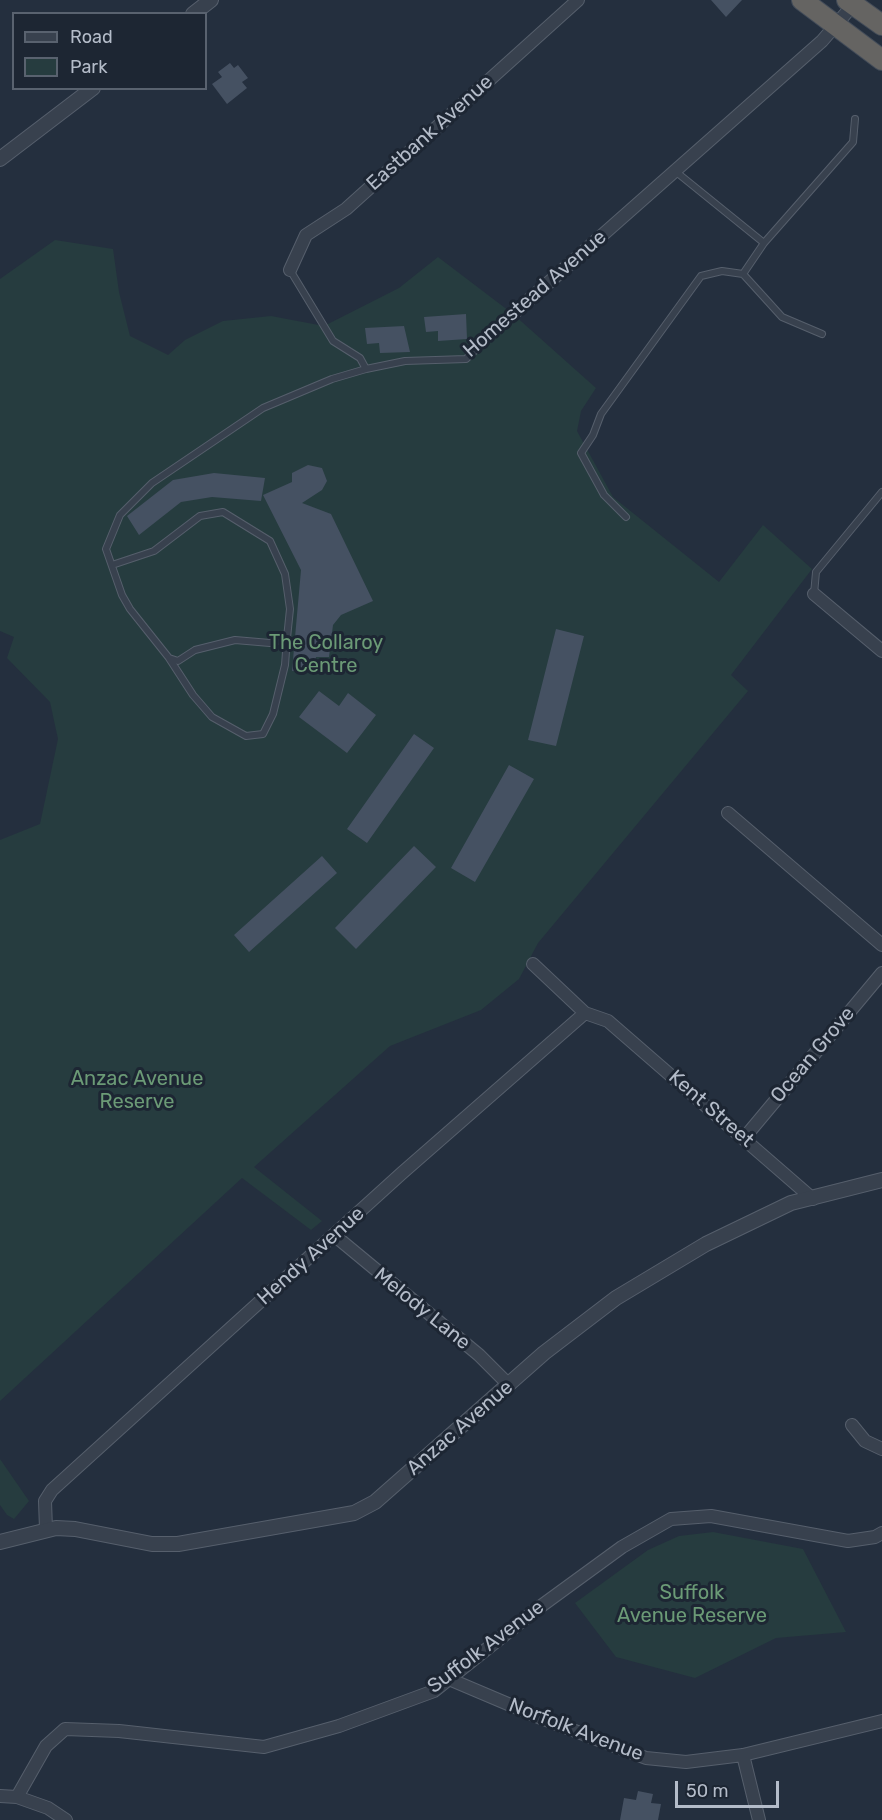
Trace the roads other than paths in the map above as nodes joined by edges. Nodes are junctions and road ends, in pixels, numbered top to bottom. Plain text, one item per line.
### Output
1 (211, 0) edge
2 (578, 0) edge
3 (802, 0) edge
4 (850, 2) edge
5 (196, 12) edge
6 (882, 25) edge
7 (836, 26) junction
8 (882, 60) edge
9 (90, 90) edge
10 (855, 119) dead end
11 (0, 159) edge
12 (675, 171) junction
13 (764, 243) junction
14 (290, 270) joint
15 (743, 274) junction
16 (513, 314) joint
17 (822, 334) dead end
18 (366, 369) junction
19 (882, 492) edge
20 (626, 517) dead end
21 (112, 566) junction
22 (814, 594) joint
23 (287, 638) junction
24 (882, 651) edge
25 (169, 658) junction
26 (728, 813) dead end
27 (882, 945) edge
28 (533, 964) dead end
29 (882, 973) edge
30 (585, 1012) junction
31 (745, 1137) junction
32 (882, 1180) edge
33 (813, 1199) junction
34 (334, 1235) junction
35 (509, 1385) junction
36 (852, 1425) dead end
37 (882, 1449) edge
38 (46, 1529) junction
39 (882, 1533) edge
40 (0, 1542) edge
41 (449, 1679) junction
42 (882, 1721) edge
43 (743, 1755) junction
44 (0, 1796) edge
45 (17, 1797) junction
46 (66, 1820) edge
47 (759, 1820) edge

1 - 5 street
2 - 14 street, Eastbank Avenue
3 - 7 highway
4 - 6 highway
4 - 7 street, Homestead Avenue
7 - 8 highway
7 - 12 street, Homestead Avenue
9 - 11 street
10 - 13 lane
12 - 13 lane
12 - 16 street, Homestead Avenue
13 - 15 lane
14 - 18 lane
15 - 17 lane
15 - 20 lane
16 - 18 lane, Homestead Avenue
18 - 21 lane, Homestead Avenue
19 - 22 lane
21 - 23 lane
21 - 25 lane, Homestead Avenue
22 - 24 street
23 - 25 lane
23 - 25 lane, Homestead Avenue
26 - 27 street
28 - 30 street
29 - 31 street, Ocean Grove
30 - 31 street, Kent Street
30 - 34 street, Hendy Avenue
31 - 33 street, Kent Street
32 - 33 street, Anzac Avenue
33 - 35 street, Anzac Avenue
34 - 35 street, Melody Lane
34 - 38 street, Hendy Avenue
35 - 38 street, Anzac Avenue
36 - 37 street
38 - 40 street, Anzac Avenue
39 - 41 street, Suffolk Avenue
41 - 43 street, Norfolk Avenue
41 - 45 street, Suffolk Avenue
42 - 43 street, Norfolk Avenue
43 - 47 street
44 - 45 street
45 - 46 street

